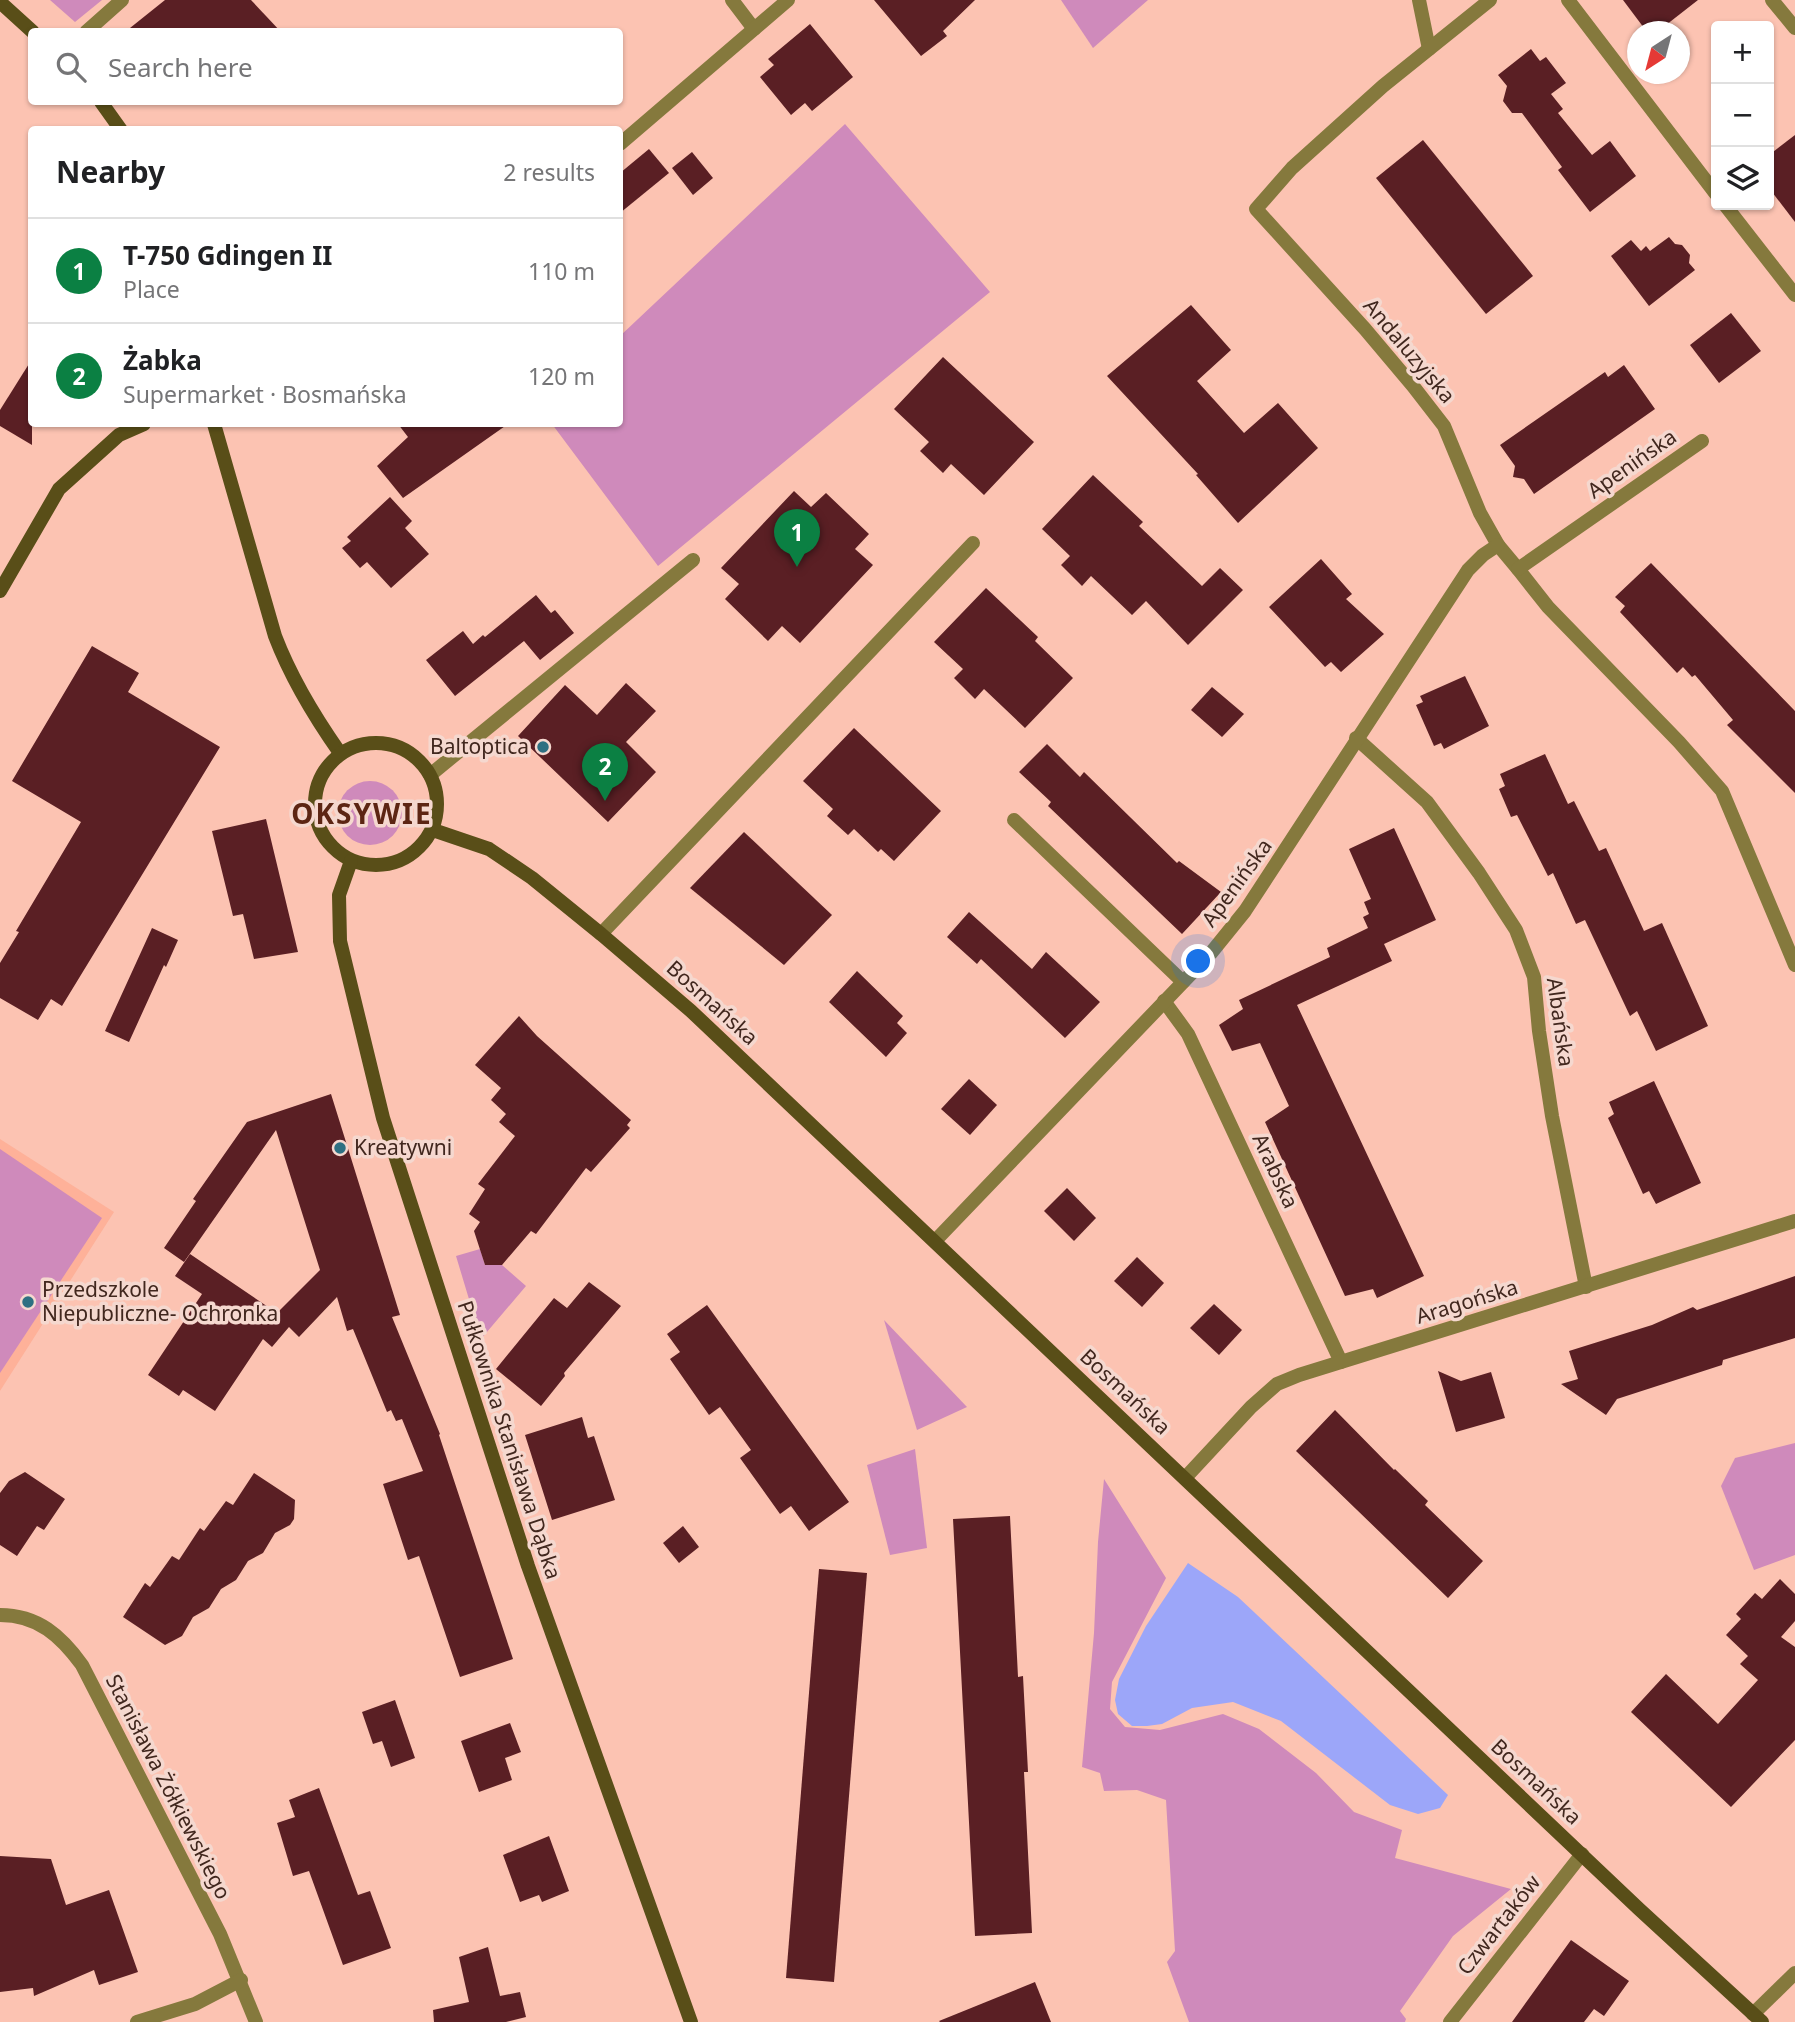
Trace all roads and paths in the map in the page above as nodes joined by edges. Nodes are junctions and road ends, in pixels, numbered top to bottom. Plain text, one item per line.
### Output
1 (122, 0) edge
2 (732, 0) edge
3 (788, 0) edge
4 (1419, 0) edge
5 (1490, 0) edge
6 (1568, 0) edge
7 (1772, 0) edge
8 (0, 2) edge
9 (29, 28) edge
10 (90, 28) edge
11 (1795, 28) edge
12 (754, 29) junction
13 (1429, 49) junction
14 (103, 105) edge
15 (118, 126) edge
16 (623, 141) edge
17 (1711, 187) edge
18 (1729, 210) edge
19 (1795, 295) edge
20 (137, 427) edge
21 (215, 427) edge
22 (1702, 441) dead end
23 (973, 543) dead end
24 (1498, 545) junction
25 (693, 560) dead end
26 (1517, 569) junction
27 (0, 591) edge
28 (1356, 738) junction
29 (340, 753) junction
30 (430, 775) junction
31 (1014, 820) dead end
32 (433, 830) junction
33 (351, 861) junction
34 (601, 934) junction
35 (1795, 965) edge
36 (1183, 982) junction
37 (1164, 1001) junction
38 (1795, 1222) edge
39 (935, 1241) junction
40 (1586, 1287) junction
41 (1341, 1362) junction
42 (1185, 1478) junction
43 (0, 1615) edge
44 (1582, 1854) junction
45 (1795, 1973) edge
46 (241, 1980) junction
47 (1757, 2018) edge
48 (138, 2022) edge
49 (256, 2022) edge
50 (691, 2022) edge
51 (1450, 2022) edge

1 - 10 street
2 - 12 street
3 - 12 street
4 - 13 street
5 - 13 street, Andaluzyjska
6 - 17 street
7 - 11 street
8 - 9 street
12 - 16 street
13 - 24 street, Andaluzyjska
14 - 15 street
18 - 19 street
20 - 27 street
21 - 29 street
22 - 26 street, Apenińska
23 - 34 street
24 - 26 street, Andaluzyjska
24 - 28 street, Apenińska
25 - 30 street
26 - 35 street, Andaluzyjska
28 - 36 street, Apenińska
28 - 40 street, Albańska
29 - 30 street
29 - 33 street
30 - 32 street
31 - 36 street
32 - 33 street
32 - 34 street, Bosmańska
33 - 50 street, Pułkownika Stanisława Dąbka
34 - 39 street, Bosmańska
36 - 37 street, Apenińska
37 - 39 street, Apenińska
37 - 41 street, Arabska
38 - 40 street, Aragońska
39 - 42 street, Bosmańska
40 - 41 street, Aragońska
41 - 42 street, Aragońska
42 - 44 street, Bosmańska
43 - 46 street, Stanisława Żółkiewskiego
44 - 47 street, Bosmańska
44 - 51 street, Czwartaków
45 - 47 street
46 - 48 street
46 - 49 street, Stanisława Żółkiewskiego

